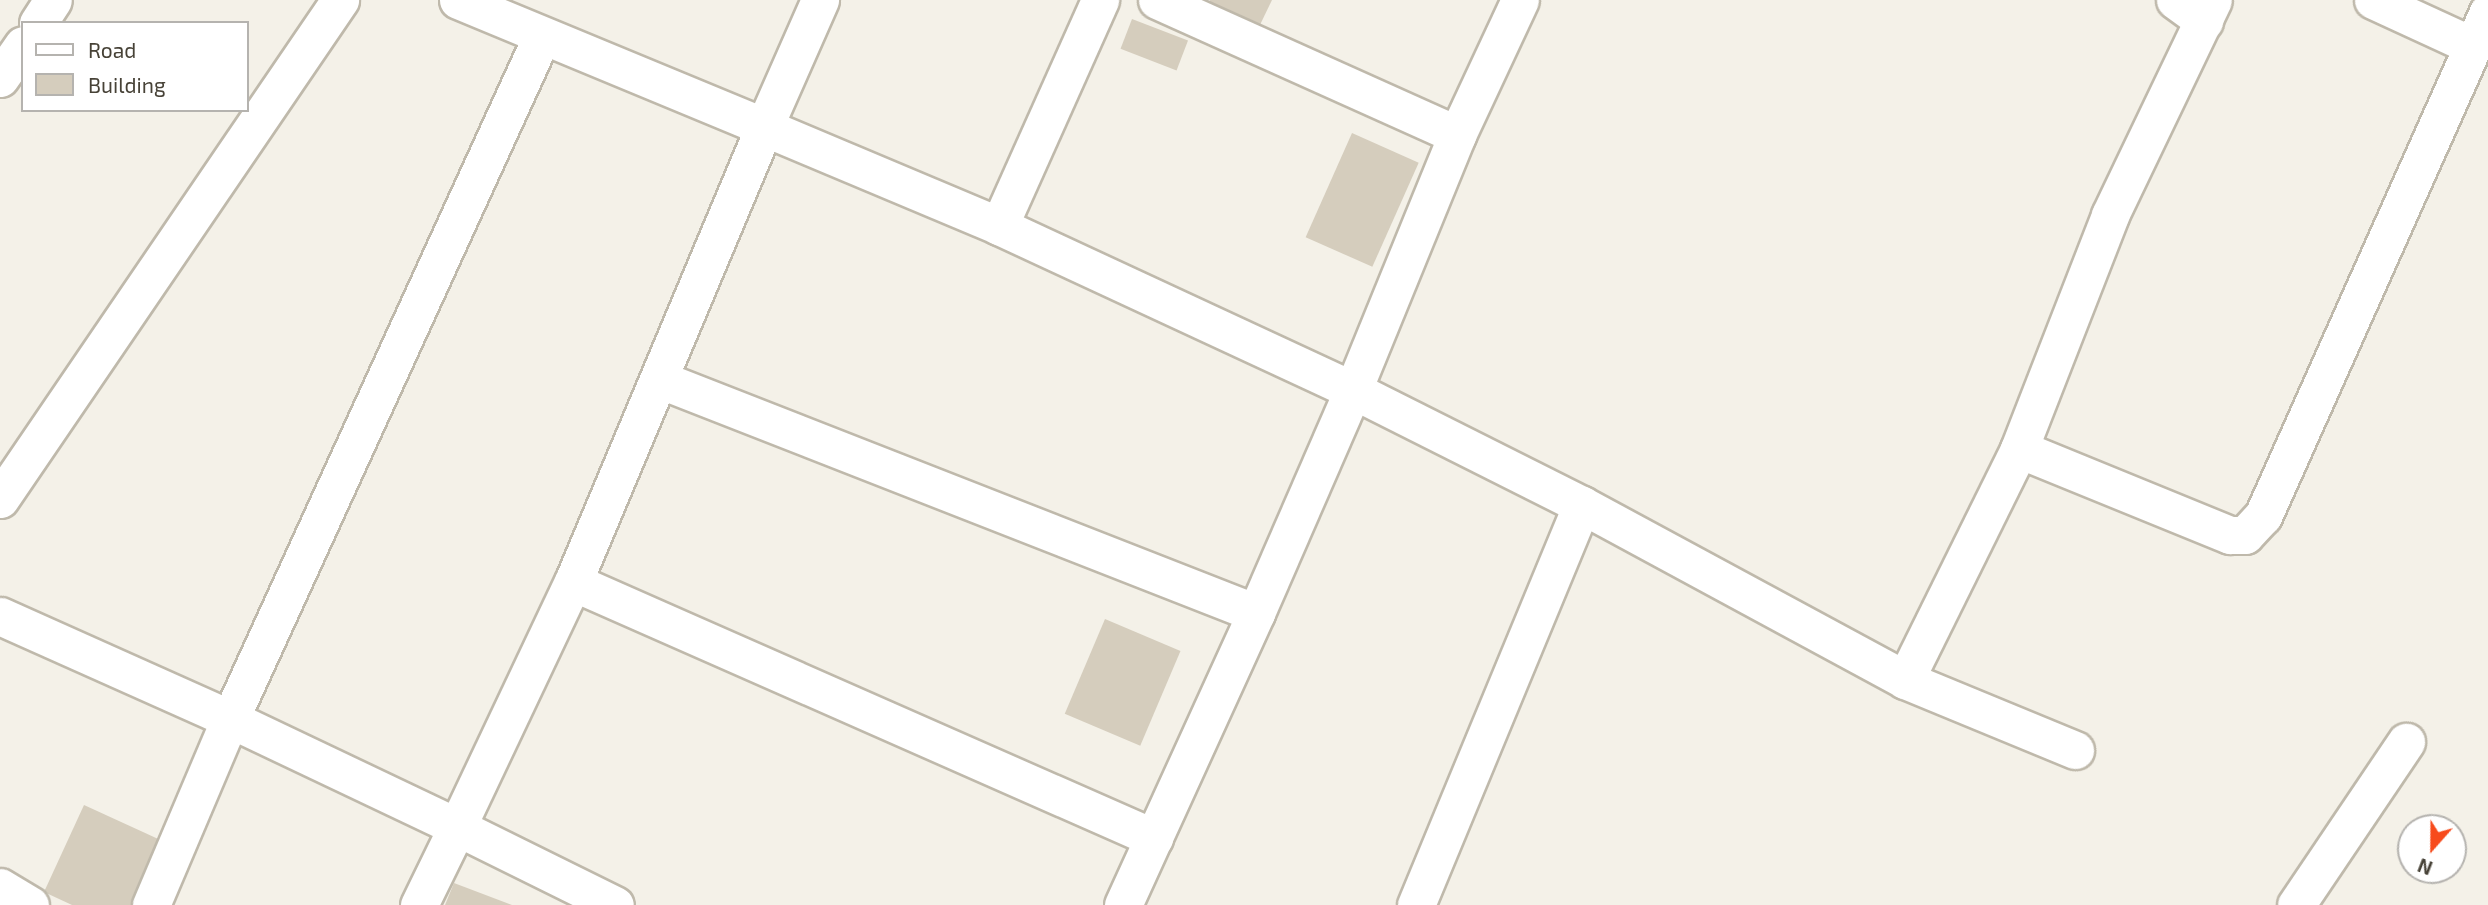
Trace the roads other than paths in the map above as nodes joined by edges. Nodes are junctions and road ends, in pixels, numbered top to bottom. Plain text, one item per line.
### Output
1 (53, 0) edge
2 (340, 0) edge
3 (458, 0) edge
4 (820, 0) edge
5 (1100, 0) edge
6 (1157, 0) edge
7 (1520, 0) edge
8 (2175, 0) edge
9 (2373, 0) edge
10 (2209, 11) edge
11 (2488, 12) edge
12 (39, 21) edge
13 (542, 36) junction
14 (2473, 46) junction
15 (21, 48) edge
16 (0, 78) edge
17 (764, 127) junction
18 (1457, 135) junction
19 (999, 226) junction
20 (661, 380) junction
21 (1353, 390) junction
22 (2019, 449) junction
23 (0, 499) edge
24 (1582, 505) junction
25 (573, 582) junction
26 (1256, 613) junction
27 (0, 616) edge
28 (1905, 680) junction
29 (230, 719) junction
30 (2406, 742) dead end
31 (2075, 750) dead end
32 (457, 827) junction
33 (1154, 838) junction
34 (0, 887) edge
35 (30, 905) edge
36 (151, 905) edge
37 (419, 905) edge
38 (615, 905) edge
39 (1123, 905) edge
40 (1416, 905) edge
41 (2296, 905) edge

1 - 12 street
2 - 23 street
3 - 13 street
4 - 17 street
5 - 19 street
6 - 18 street
7 - 18 street
8 - 10 street
9 - 14 street
10 - 22 street
11 - 14 street
13 - 17 street
13 - 29 street
14 - 22 street
15 - 16 street
17 - 19 street
17 - 20 street
18 - 21 street
19 - 21 street
20 - 25 street
20 - 26 street
21 - 24 street
21 - 26 street
22 - 28 street
24 - 28 street
24 - 40 street
25 - 32 street
25 - 33 street
26 - 33 street
27 - 29 street
28 - 31 street
29 - 32 street
29 - 36 street
30 - 41 street
32 - 37 street
32 - 38 street
33 - 39 street
34 - 35 street

